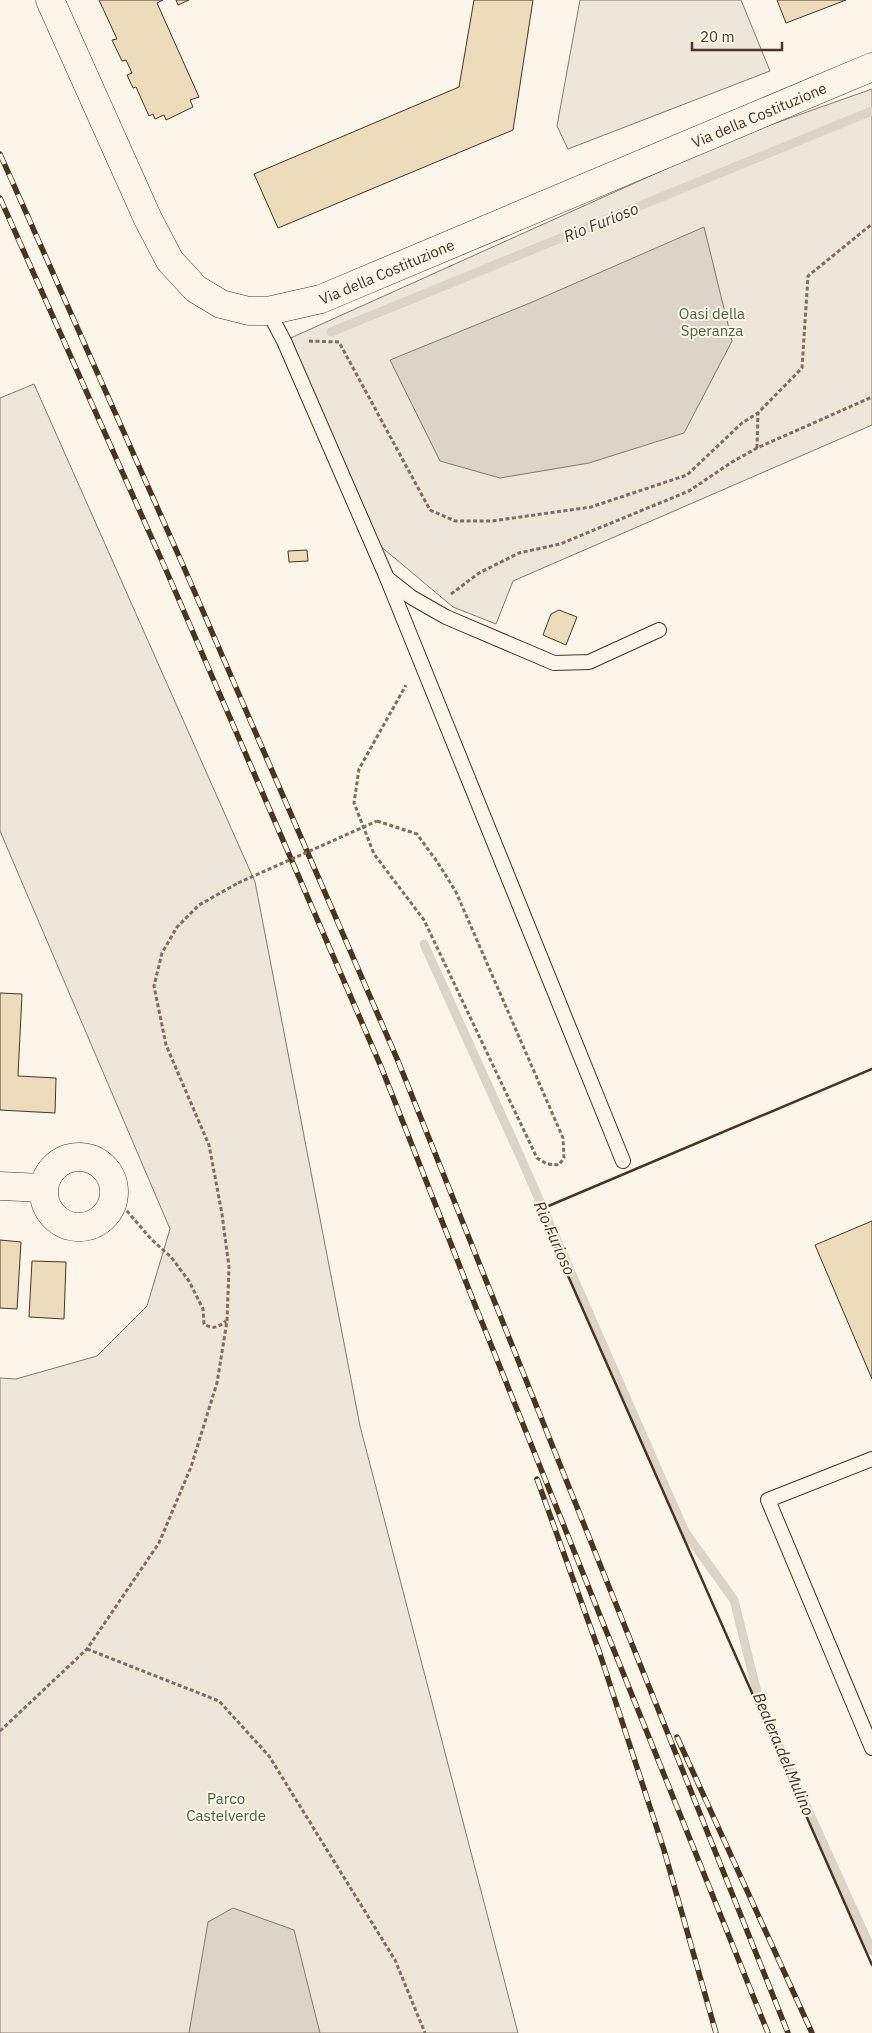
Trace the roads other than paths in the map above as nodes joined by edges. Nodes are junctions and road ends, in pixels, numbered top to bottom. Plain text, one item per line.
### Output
1 (50, 0) edge
2 (872, 67) edge
3 (268, 311) junction
4 (387, 578) junction
5 (659, 630) dead end
6 (623, 1161) dead end
7 (0, 1186) edge
8 (43, 1188) junction
9 (872, 1459) edge
10 (872, 1748) edge

1 - 3 street, Via della Costituzione
2 - 3 street, Via della Costituzione
3 - 4 lane
4 - 5 lane
4 - 6 lane
7 - 8 street
8 - 8 street
9 - 10 lane

